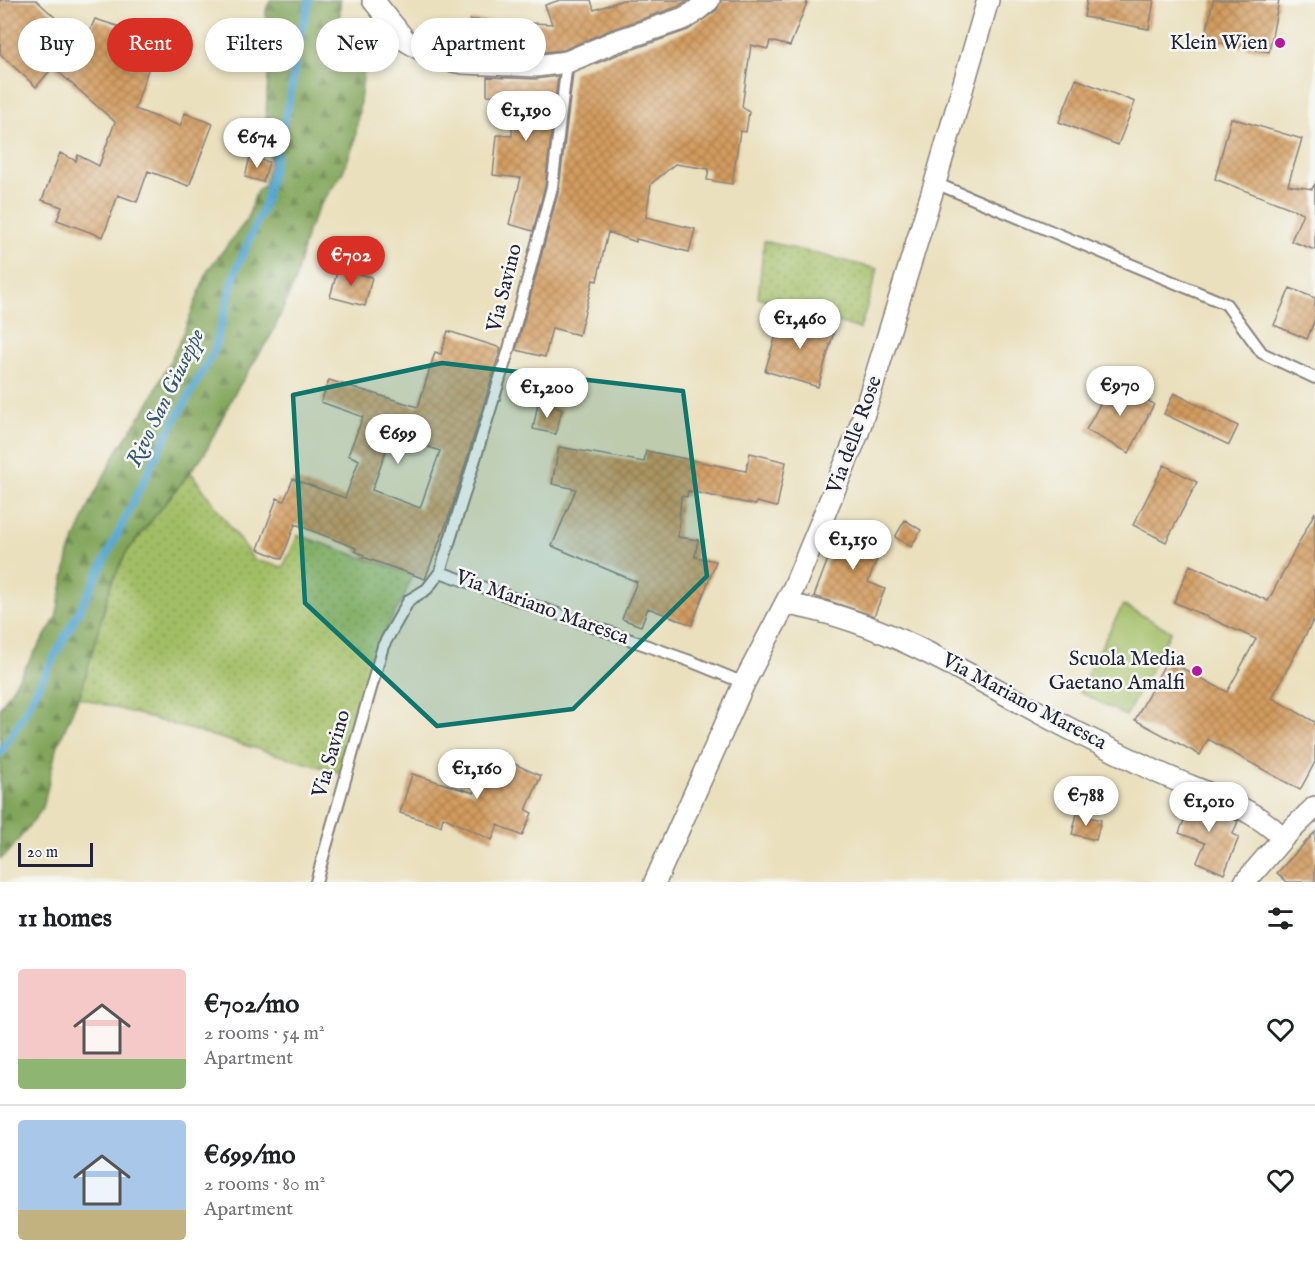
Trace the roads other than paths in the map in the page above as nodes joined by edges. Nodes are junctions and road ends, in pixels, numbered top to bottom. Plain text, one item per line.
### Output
1 (373, 0) edge
2 (709, 0) edge
3 (988, 0) edge
4 (567, 62) junction
5 (935, 183) junction
6 (1315, 378) edge
7 (440, 572) junction
8 (786, 604) junction
9 (744, 683) junction
10 (1315, 807) edge
11 (1283, 838) junction
12 (316, 882) edge
13 (655, 882) edge
14 (1245, 882) edge

1 - 4 street
2 - 4 street
3 - 5 street, Via delle Rose
4 - 7 lane, Via Savino
5 - 6 lane
5 - 8 street, Via delle Rose
7 - 9 lane, Via Mariano Maresca
7 - 12 lane, Via Savino
8 - 9 street, Via delle Rose
8 - 11 street, Via Mariano Maresca
9 - 13 street, Via delle Rose
10 - 11 street
11 - 14 street

